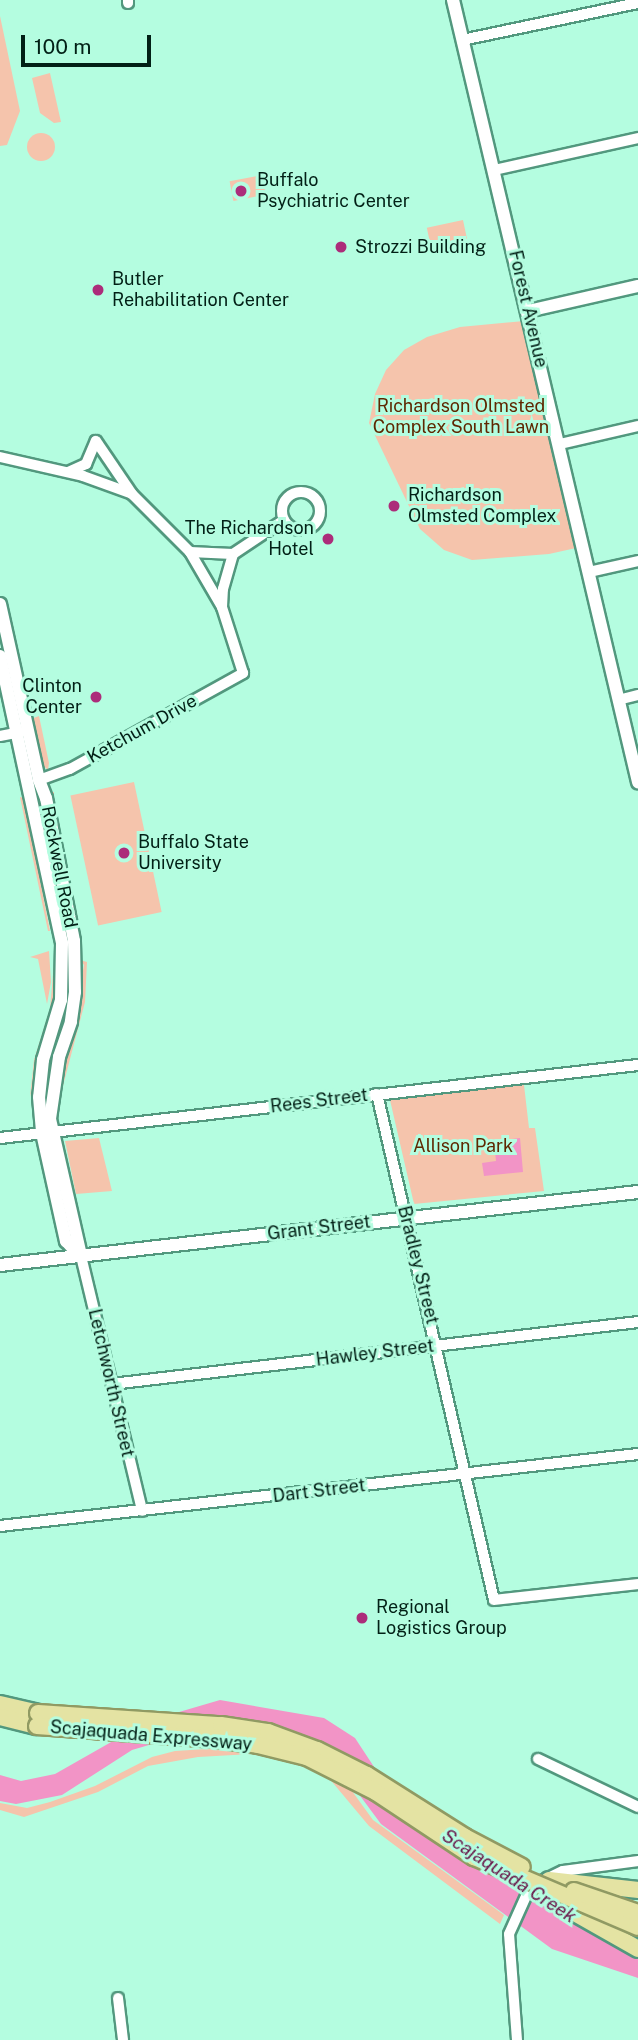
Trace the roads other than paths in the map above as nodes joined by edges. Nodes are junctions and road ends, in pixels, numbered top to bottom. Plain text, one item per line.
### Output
1 (453, 0) edge
2 (638, 3) edge
3 (463, 40) junction
4 (638, 138) edge
5 (494, 170) junction
6 (638, 286) edge
7 (528, 311) junction
8 (638, 426) edge
9 (560, 444) junction
10 (0, 457) edge
11 (66, 472) junction
12 (132, 494) junction
13 (284, 520) dead end
14 (190, 552) junction
15 (233, 554) junction
16 (638, 561) edge
17 (589, 572) junction
18 (0, 604) edge
19 (222, 607) junction
20 (0, 656) edge
21 (638, 695) edge
22 (618, 700) junction
23 (22, 731) junction
24 (0, 736) edge
25 (39, 779) junction
26 (638, 782) edge
27 (638, 1065) edge
28 (377, 1094) junction
29 (47, 1132) junction
30 (0, 1138) edge
31 (638, 1192) edge
32 (406, 1218) junction
33 (81, 1256) junction
34 (0, 1265) edge
35 (638, 1322) edge
36 (437, 1346) junction
37 (112, 1384) junction
38 (638, 1454) edge
39 (466, 1474) junction
40 (142, 1511) junction
41 (0, 1526) edge
42 (638, 1584) edge
43 (0, 1704) edge
44 (0, 1717) edge
45 (38, 1719) junction
46 (538, 1759) dead end
47 (638, 1807) edge
48 (638, 1861) edge
49 (546, 1884) junction
50 (638, 1890) edge
51 (638, 1913) edge
52 (638, 1927) edge
53 (638, 1949) edge
54 (118, 1998) dead end
55 (123, 2040) edge
56 (517, 2040) edge

1 - 3 street, Forest Avenue
2 - 3 street
3 - 5 street, Forest Avenue
4 - 5 street
5 - 7 street, Forest Avenue
6 - 7 street
7 - 9 street, Forest Avenue
8 - 9 street
9 - 17 street, Forest Avenue
10 - 11 street
11 - 12 street
11 - 12 street
12 - 14 street
13 - 15 street
14 - 15 street
14 - 19 street
15 - 19 street
16 - 17 street
17 - 22 street, Forest Avenue
18 - 23 street, Rockwell Road
19 - 25 street, Ketchum Drive
20 - 23 street, Rockwell Road
21 - 22 street
22 - 26 street, Forest Avenue
23 - 24 street
23 - 25 street, Rockwell Road
23 - 29 street, Rockwell Road
25 - 29 street, Rockwell Road
27 - 28 street, Rees Street
28 - 29 street, Rees Street
28 - 32 street, Bradley Street
29 - 30 street, Rees Street
29 - 33 street, Letchworth Street
31 - 32 street, Grant Street
32 - 33 street, Grant Street
32 - 36 street, Bradley Street
33 - 34 street, Grant Street
33 - 37 street, Letchworth Street
35 - 36 street, Hawley Street
36 - 37 street, Hawley Street
36 - 39 street, Bradley Street
37 - 40 street, Letchworth Street
38 - 39 street, Dart Street
39 - 40 street, Dart Street
39 - 42 street, Bradley Street
40 - 41 street, Dart Street
43 - 45 highway, Scajaquada Expressway
44 - 45 highway, Scajaquada Expressway
45 - 49 highway, Scajaquada Expressway, bridge
46 - 47 street
48 - 56 street
49 - 50 highway
49 - 51 highway, Scajaquada Expressway, bridge
49 - 52 highway, Scajaquada Expressway, bridge
49 - 53 highway
54 - 55 street

